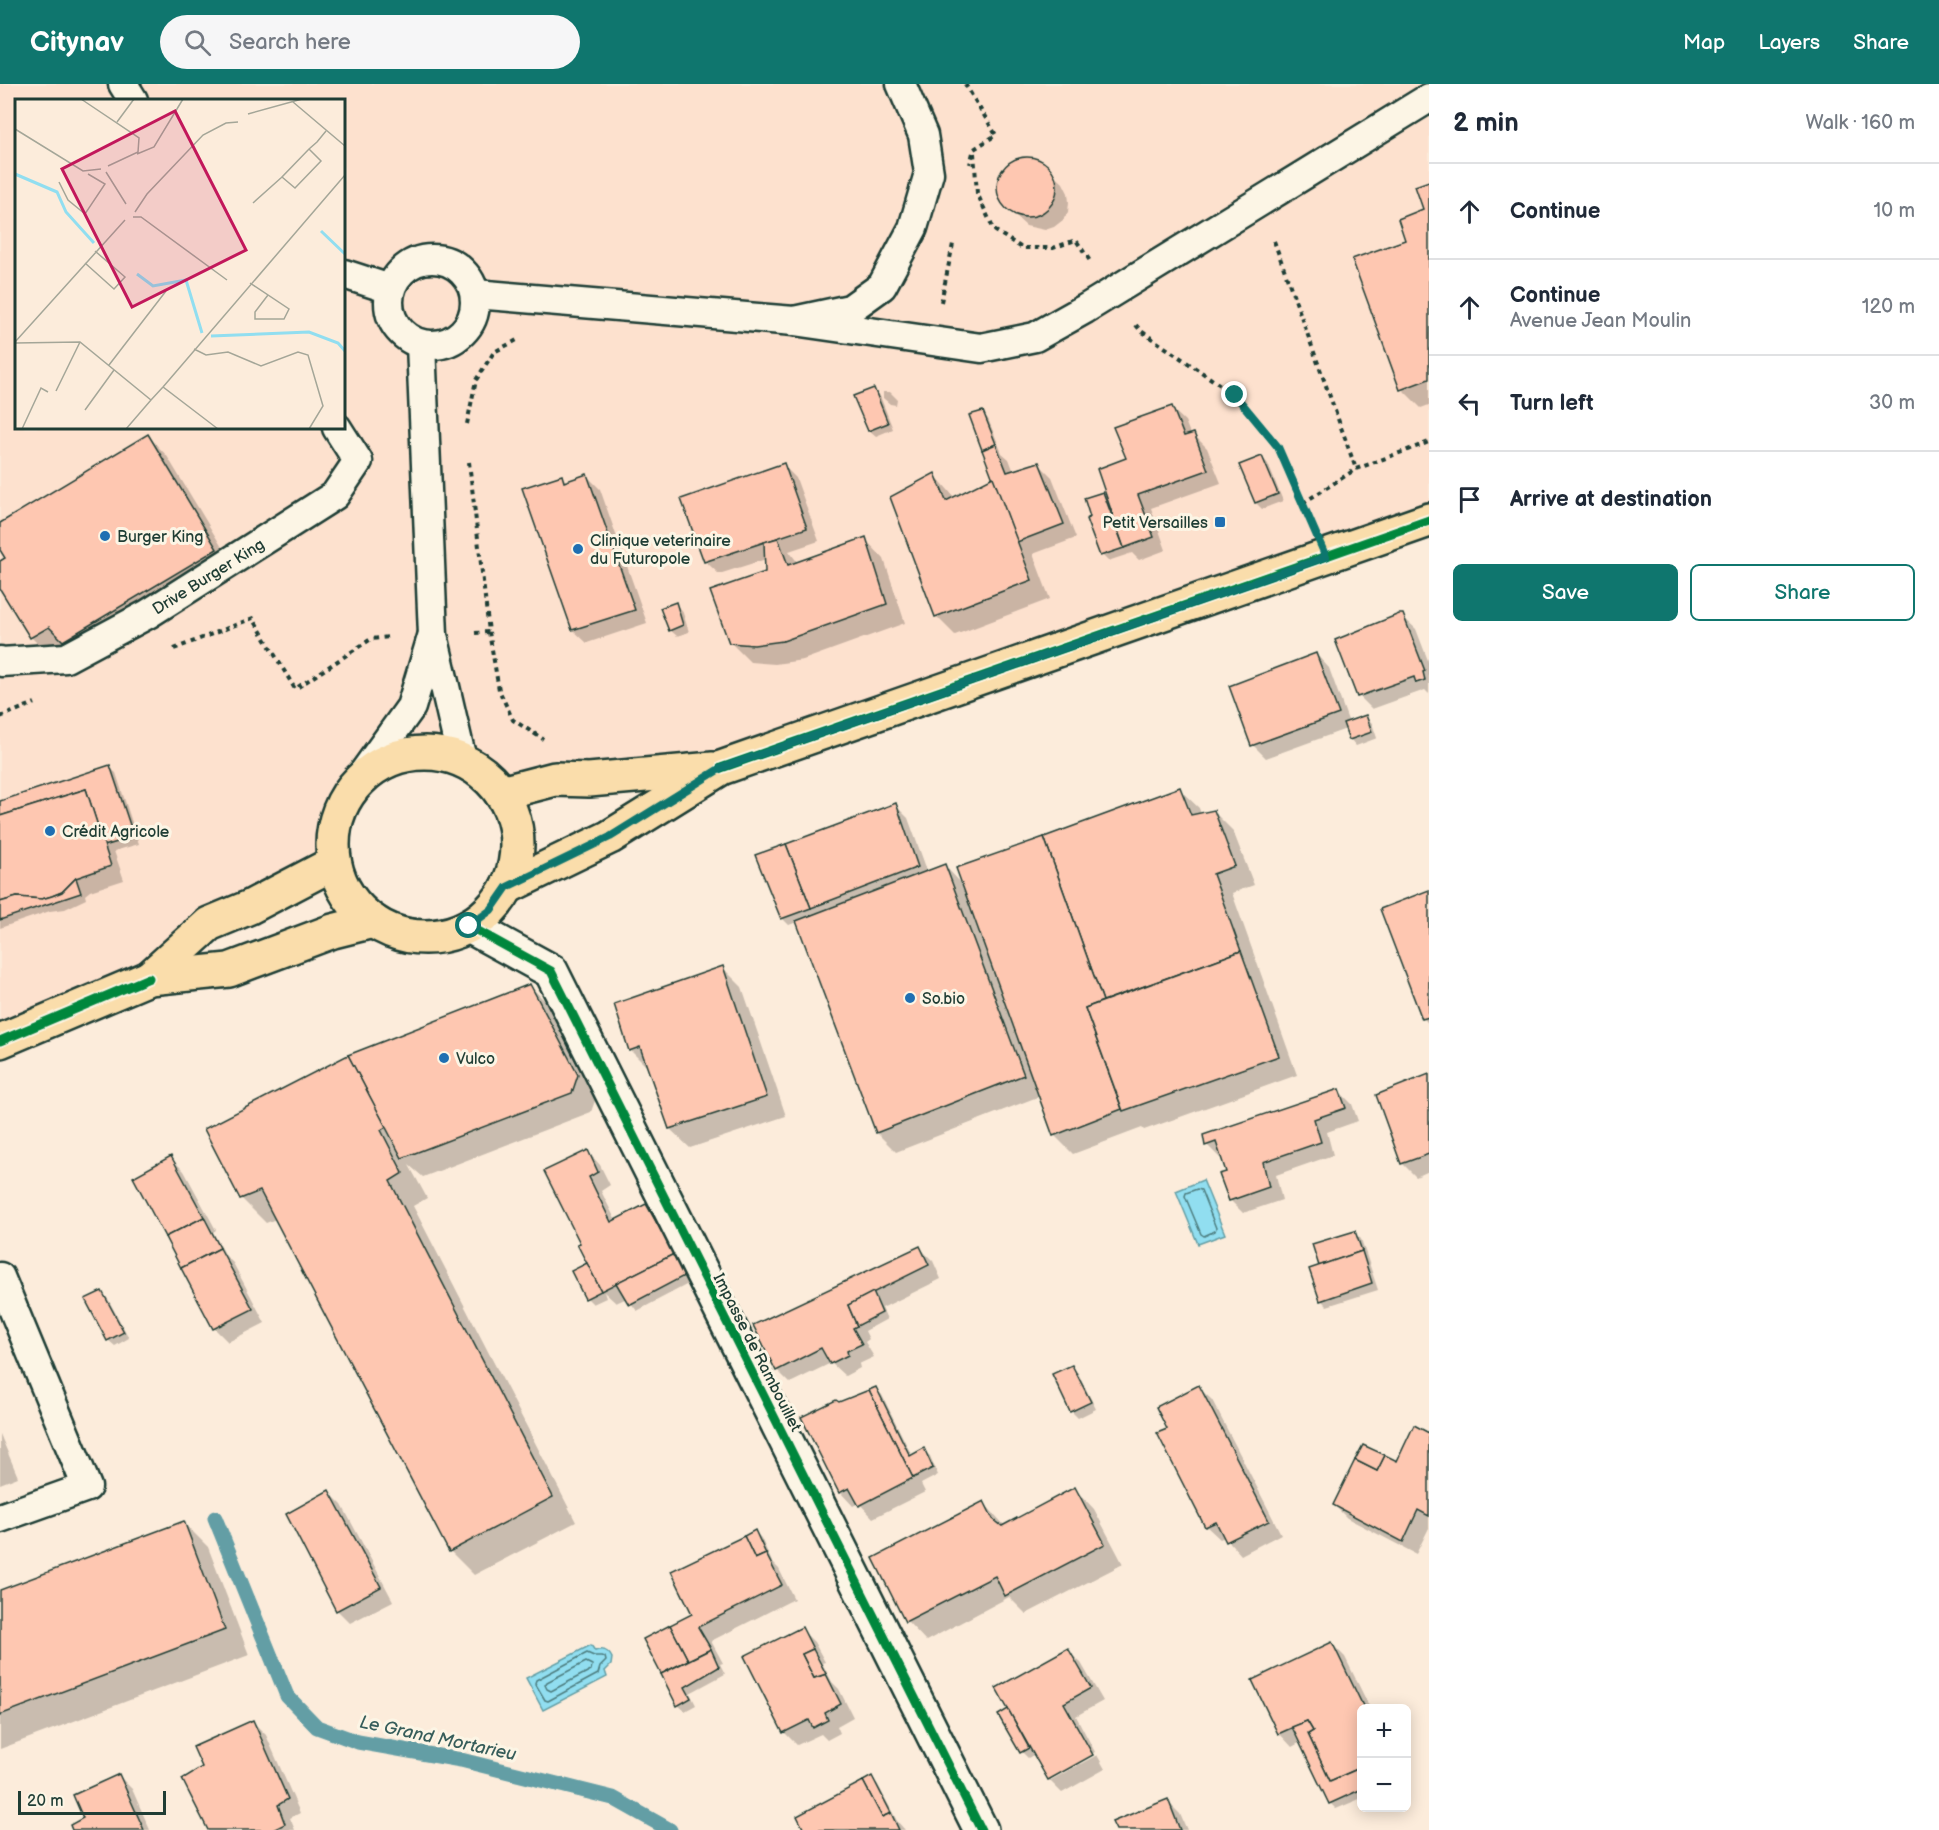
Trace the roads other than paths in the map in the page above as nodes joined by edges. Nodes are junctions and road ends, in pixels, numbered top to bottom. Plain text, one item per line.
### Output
1 (123, 84) edge
2 (902, 84) edge
3 (1429, 98) edge
4 (132, 99) edge
5 (345, 274) edge
6 (390, 289) junction
7 (475, 294) junction
8 (794, 321) junction
9 (421, 344) junction
10 (338, 429) edge
11 (1429, 520) edge
12 (433, 635) junction
13 (0, 661) edge
14 (462, 760) junction
15 (721, 768) junction
16 (357, 782) junction
17 (501, 793) junction
18 (334, 863) junction
19 (507, 887) junction
20 (373, 921) junction
21 (469, 926) junction
22 (149, 978) junction
23 (0, 1041) edge
24 (0, 1277) edge
25 (0, 1518) edge
26 (981, 1830) edge

1 - 4 lane
2 - 8 lane
3 - 8 lane
5 - 6 lane
6 - 7 lane
6 - 9 lane
7 - 8 lane
7 - 9 lane
9 - 12 lane
10 - 13 lane, Drive Burger King
11 - 15 main road
12 - 14 lane
12 - 16 lane
14 - 16 main road
14 - 17 main road
15 - 17 main road
15 - 19 main road
16 - 18 main road
17 - 19 main road
18 - 20 main road
18 - 22 main road
19 - 21 main road
20 - 21 main road
20 - 22 main road
21 - 26 street, Impasse de Rambouillet
22 - 23 main road
24 - 25 lane

